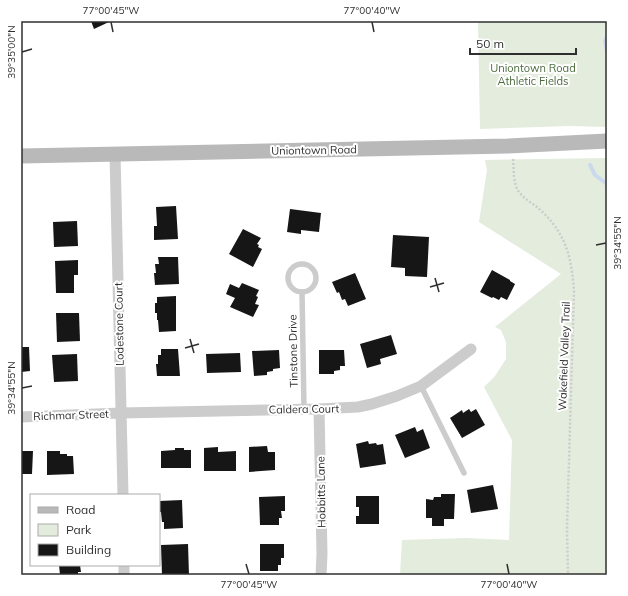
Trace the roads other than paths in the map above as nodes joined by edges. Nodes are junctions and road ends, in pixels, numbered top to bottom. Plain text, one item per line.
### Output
1 (607, 141) edge
2 (115, 154) junction
3 (21, 156) edge
4 (302, 292) junction
5 (471, 349) dead end
6 (421, 386) junction
7 (304, 409) junction
8 (319, 409) junction
9 (121, 413) junction
10 (21, 417) edge
11 (464, 473) dead end
12 (123, 494) edge
13 (321, 575) edge

1 - 2 main road, Uniontown Road
2 - 3 main road, Uniontown Road
2 - 9 street, Lodestone Court
4 - 4 lane
4 - 7 lane, Tinstone Drive
5 - 6 street, Caldera Court
6 - 8 street, Caldera Court
6 - 11 lane
7 - 8 street, Caldera Court
7 - 9 street, Caldera Court
8 - 13 street, Hobbitts Lane
9 - 10 street, Richmar Street
9 - 12 street, Lodestone Court

